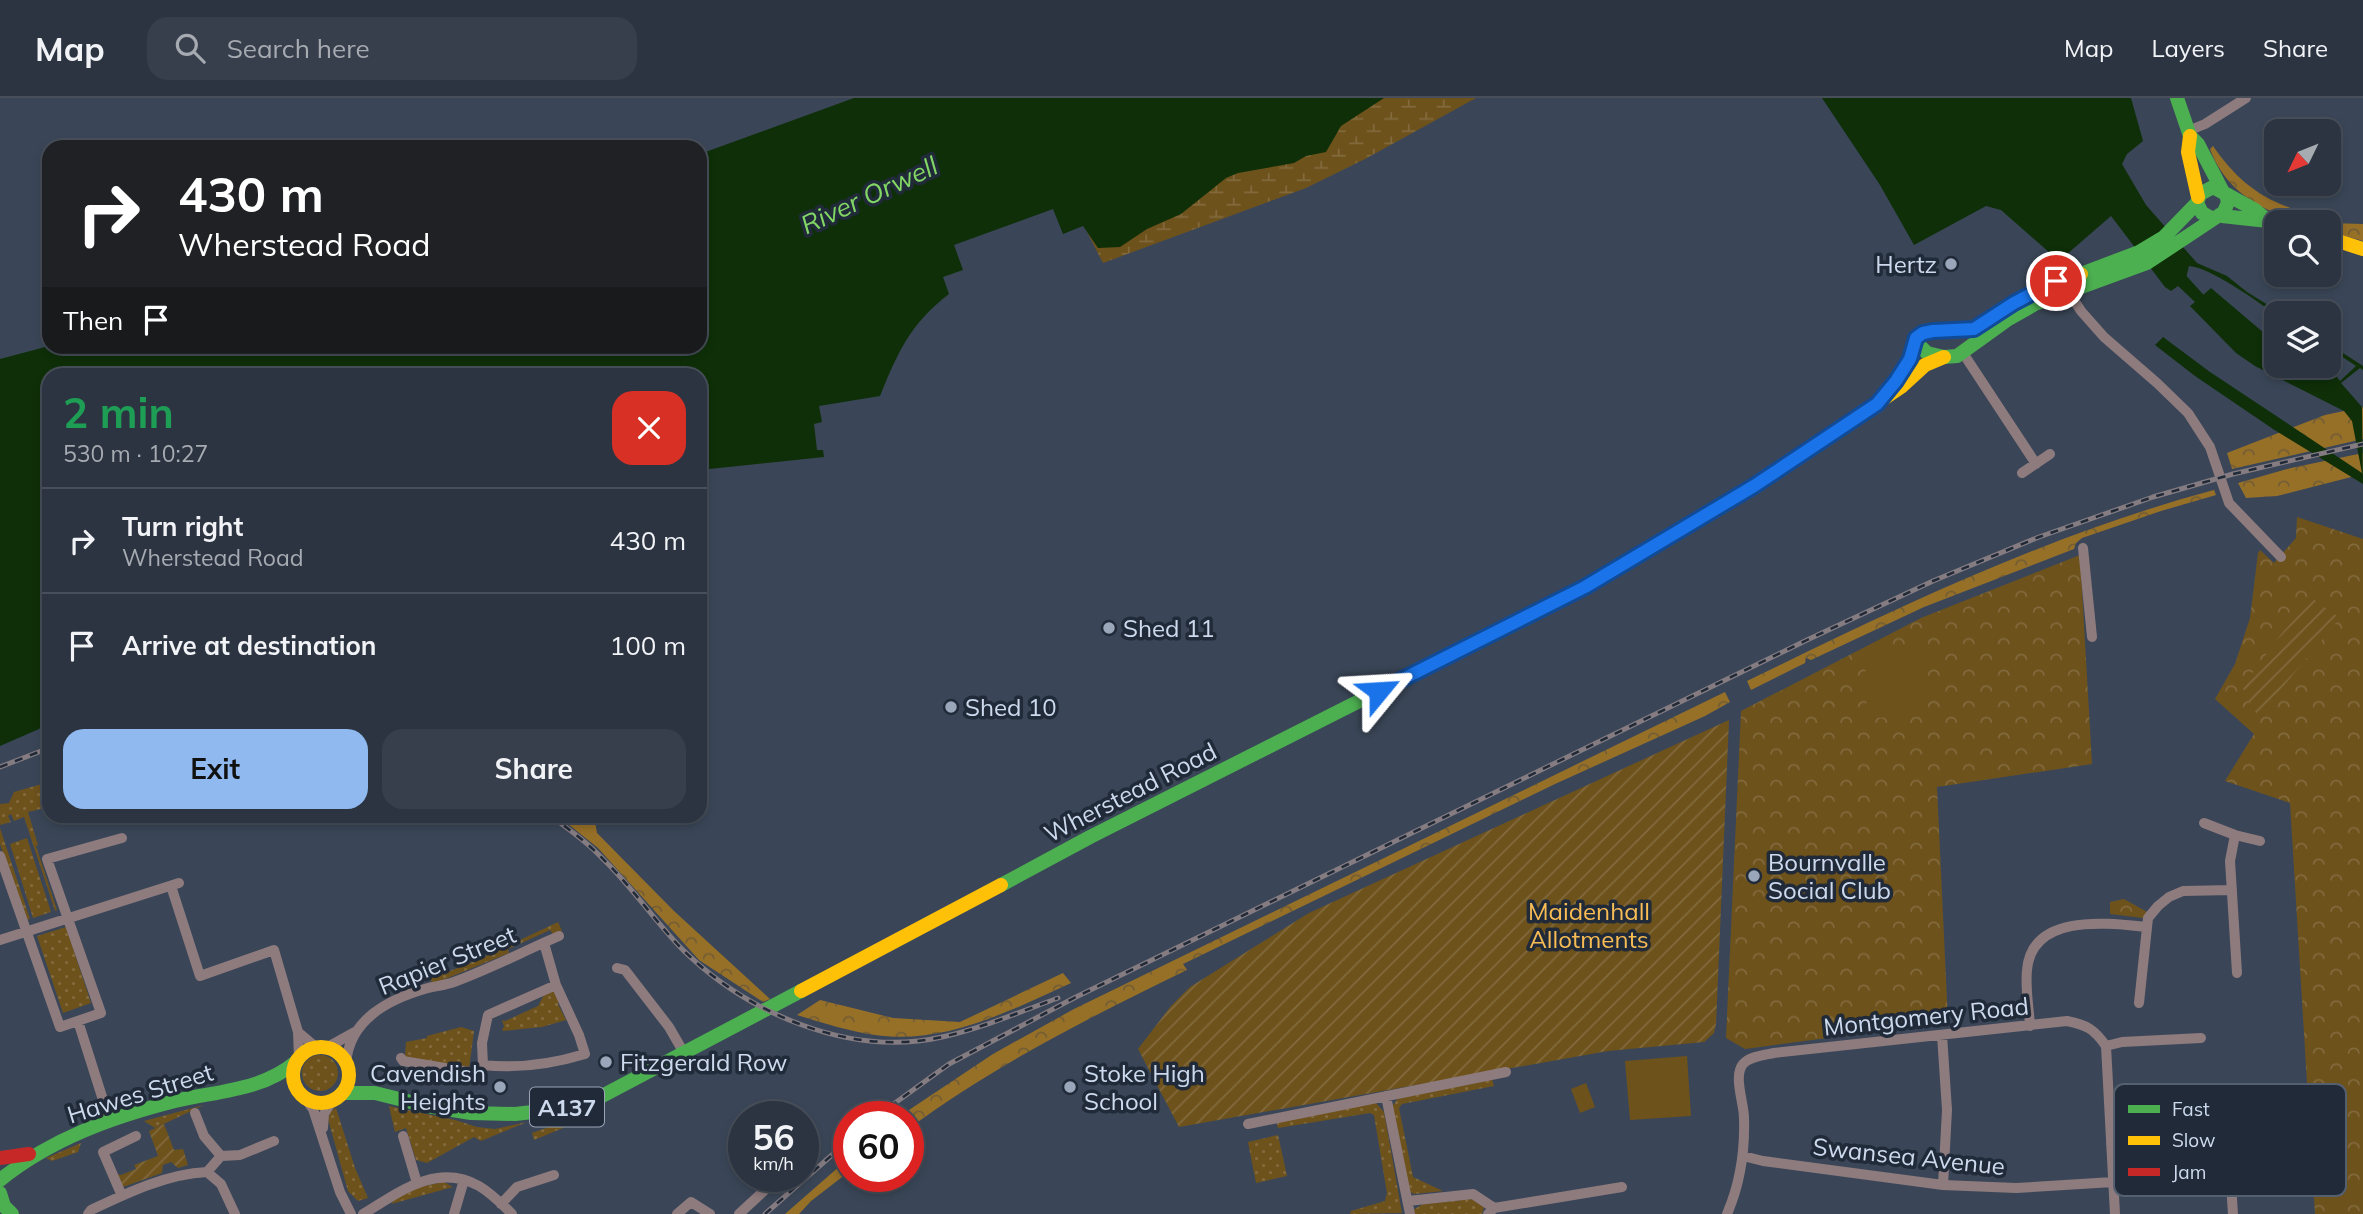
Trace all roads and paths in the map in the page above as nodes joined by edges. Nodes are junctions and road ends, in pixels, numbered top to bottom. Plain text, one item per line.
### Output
1 (2177, 98) edge
2 (2246, 98) edge
3 (2189, 134) junction
4 (2224, 192) junction
5 (2197, 200) junction
6 (2264, 216) edge
7 (2217, 217) junction
8 (2264, 220) edge
9 (2179, 233) junction
10 (2341, 242) edge
11 (2363, 249) edge
12 (2143, 257) junction
13 (2068, 291) junction
14 (1916, 342) junction
15 (1963, 353) junction
16 (1944, 357) junction
17 (1877, 404) junction
18 (2050, 454) dead end
19 (2036, 464) junction
20 (2022, 472) dead end
21 (2083, 548) dead end
22 (2281, 556) dead end
23 (2092, 637) dead end
24 (2204, 823) dead end
25 (2235, 835) junction
26 (122, 838) dead end
27 (2260, 841) dead end
28 (0, 856) edge
29 (2232, 890) junction
30 (67, 920) junction
31 (2147, 926) junction
32 (25, 933) junction
33 (559, 936) dead end
34 (0, 940) edge
35 (544, 943) junction
36 (617, 968) dead end
37 (2236, 972) dead end
38 (556, 985) junction
39 (2139, 1003) dead end
40 (78, 1021) junction
41 (2030, 1026) junction
42 (357, 1031) junction
43 (298, 1032) junction
44 (1942, 1035) junction
45 (2201, 1038) dead end
46 (2106, 1046) junction
47 (326, 1049) junction
48 (684, 1053) junction
49 (401, 1058) dead end
50 (298, 1060) junction
51 (483, 1065) junction
52 (347, 1067) junction
53 (1506, 1072) dead end
54 (261, 1083) junction
55 (374, 1091) junction
56 (302, 1096) junction
57 (1386, 1096) junction
58 (337, 1097) junction
59 (104, 1103) junction
60 (195, 1114) dead end
61 (123, 1117) junction
62 (1248, 1124) dead end
63 (99, 1125) junction
64 (136, 1136) dead end
65 (402, 1136) dead end
66 (324, 1138) junction
67 (274, 1141) dead end
68 (2111, 1144) junction
69 (2114, 1144) edge
70 (35, 1153) junction
71 (222, 1156) junction
72 (1743, 1156) junction
73 (0, 1158) edge
74 (207, 1172) junction
75 (554, 1175) dead end
76 (0, 1180) edge
77 (464, 1180) junction
78 (2113, 1182) junction
79 (417, 1183) junction
80 (1943, 1185) junction
81 (1622, 1187) dead end
82 (763, 1192) edge
83 (0, 1193) edge
84 (122, 1196) junction
85 (2232, 1196) edge
86 (1408, 1201) junction
87 (501, 1204) junction
88 (1491, 1211) edge
89 (12, 1214) edge
90 (88, 1214) edge
91 (235, 1214) edge
92 (351, 1214) edge
93 (363, 1214) edge
94 (454, 1214) edge
95 (512, 1214) edge
96 (677, 1214) edge
97 (710, 1214) edge
98 (739, 1214) edge
99 (1410, 1214) edge
100 (1727, 1214) edge
101 (2115, 1214) edge
102 (2233, 1214) edge

1 - 3 main road
2 - 3 street
3 - 4 main road
3 - 5 main road
4 - 5 main road
4 - 6 main road
4 - 7 main road
5 - 7 main road
5 - 9 main road, Wherstead Road / A137
7 - 8 main road
7 - 9 main road, Wherstead Road / A137
9 - 12 main road, Wherstead Road / A137
10 - 11 main road
12 - 13 main road, Wherstead Road / A137
12 - 14 main road, Wherstead Road / A137
13 - 15 main road, Wherstead Road / A137
13 - 22 street
14 - 16 main road
14 - 17 main road, Wherstead Road / A137
15 - 16 main road, Wherstead Road / A137
15 - 19 street
16 - 17 main road, Wherstead Road / A137
17 - 48 main road, Wherstead Road / A137
18 - 19 street
19 - 20 street
21 - 23 street
24 - 25 street
25 - 27 street
25 - 29 street
26 - 30 street
28 - 32 street
29 - 31 street
29 - 37 street
30 - 32 street
30 - 40 street
30 - 43 street
31 - 39 street
31 - 41 street
32 - 34 street
32 - 40 street
33 - 35 street, Rapier Street
35 - 38 street
35 - 42 street, Rapier Street
36 - 48 street
38 - 51 street
38 - 51 street
40 - 59 street
41 - 44 street, Montgomery Road
41 - 46 street, Montgomery Road
42 - 47 street, Rapier Street
42 - 52 street, Rapier Street
43 - 47 street
43 - 50 street
44 - 72 street, Montgomery Road
44 - 80 street
45 - 46 street
46 - 68 street
47 - 50 main road, A137
47 - 52 main road, A137
48 - 55 main road, Wherstead Road / A137
49 - 51 street
50 - 54 main road, Hawes Street / A137
50 - 56 main road
52 - 55 main road, Wherstead Road / A137
52 - 58 main road
53 - 57 street
54 - 56 main road, Hawes Street / A137
54 - 61 main road, Hawes Street / A137
55 - 58 main road, Wherstead Road / A137
56 - 58 main road, A137
56 - 66 street
57 - 62 street
57 - 86 street
58 - 66 street
59 - 61 street
59 - 63 street
60 - 71 street
61 - 63 main road, Hawes Street / A137
63 - 70 main road, Hawes Street / A137
64 - 84 street
65 - 79 street
66 - 92 street
67 - 71 street
68 - 69 street
68 - 78 street
70 - 73 main road, Hawes Street / A137
70 - 76 main road, Hawes Street / A137
71 - 74 street
72 - 80 street, Swansea Avenue
72 - 100 street
74 - 84 street
74 - 91 street
75 - 87 street
77 - 79 street
77 - 87 street
77 - 94 street
78 - 80 street, Swansea Avenue
78 - 101 street
79 - 93 street
81 - 88 street
82 - 98 street
83 - 89 main road
84 - 90 street
85 - 102 street
86 - 88 street
86 - 99 street
87 - 95 street
96 - 97 street

